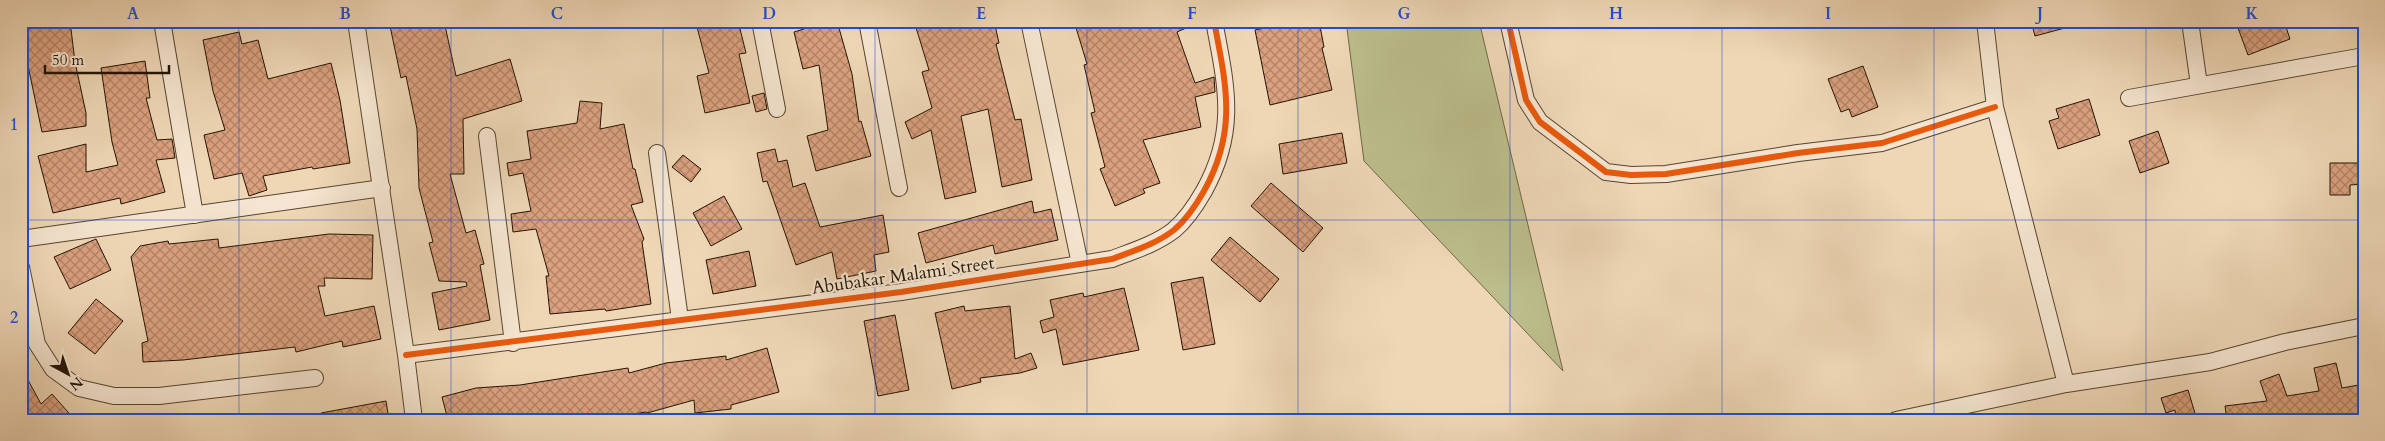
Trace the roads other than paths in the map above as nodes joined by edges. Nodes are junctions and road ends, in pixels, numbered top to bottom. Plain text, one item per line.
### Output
1 (162, 21) edge
2 (356, 21) edge
3 (760, 21) edge
4 (867, 21) edge
5 (1029, 21) edge
6 (1214, 21) edge
7 (1508, 21) edge
8 (1985, 21) edge
9 (2190, 21) edge
10 (2364, 56) edge
11 (2199, 85) junction
12 (2129, 98) dead end
13 (1995, 107) junction
14 (777, 109) dead end
15 (487, 136) dead end
16 (657, 153) dead end
17 (382, 188) junction
18 (899, 188) dead end
19 (195, 214) junction
20 (21, 239) edge
21 (1080, 264) junction
22 (21, 267) edge
23 (680, 319) junction
24 (2364, 326) edge
25 (513, 343) junction
26 (406, 355) junction
27 (315, 378) dead end
28 (2066, 384) junction
29 (414, 420) edge
30 (1896, 420) edge

1 - 19 street
2 - 17 street
3 - 14 street
4 - 18 street
5 - 21 street
6 - 21 street, Abubakar Malami Street
7 - 13 street
8 - 13 street
9 - 11 street
10 - 11 street
11 - 12 street
13 - 28 street
15 - 25 street
16 - 23 street
17 - 19 street
17 - 26 street
19 - 20 street
21 - 23 street, Abubakar Malami Street
22 - 27 street
23 - 25 street, Abubakar Malami Street
24 - 28 street
25 - 26 street, Abubakar Malami Street
26 - 29 street
28 - 30 street

